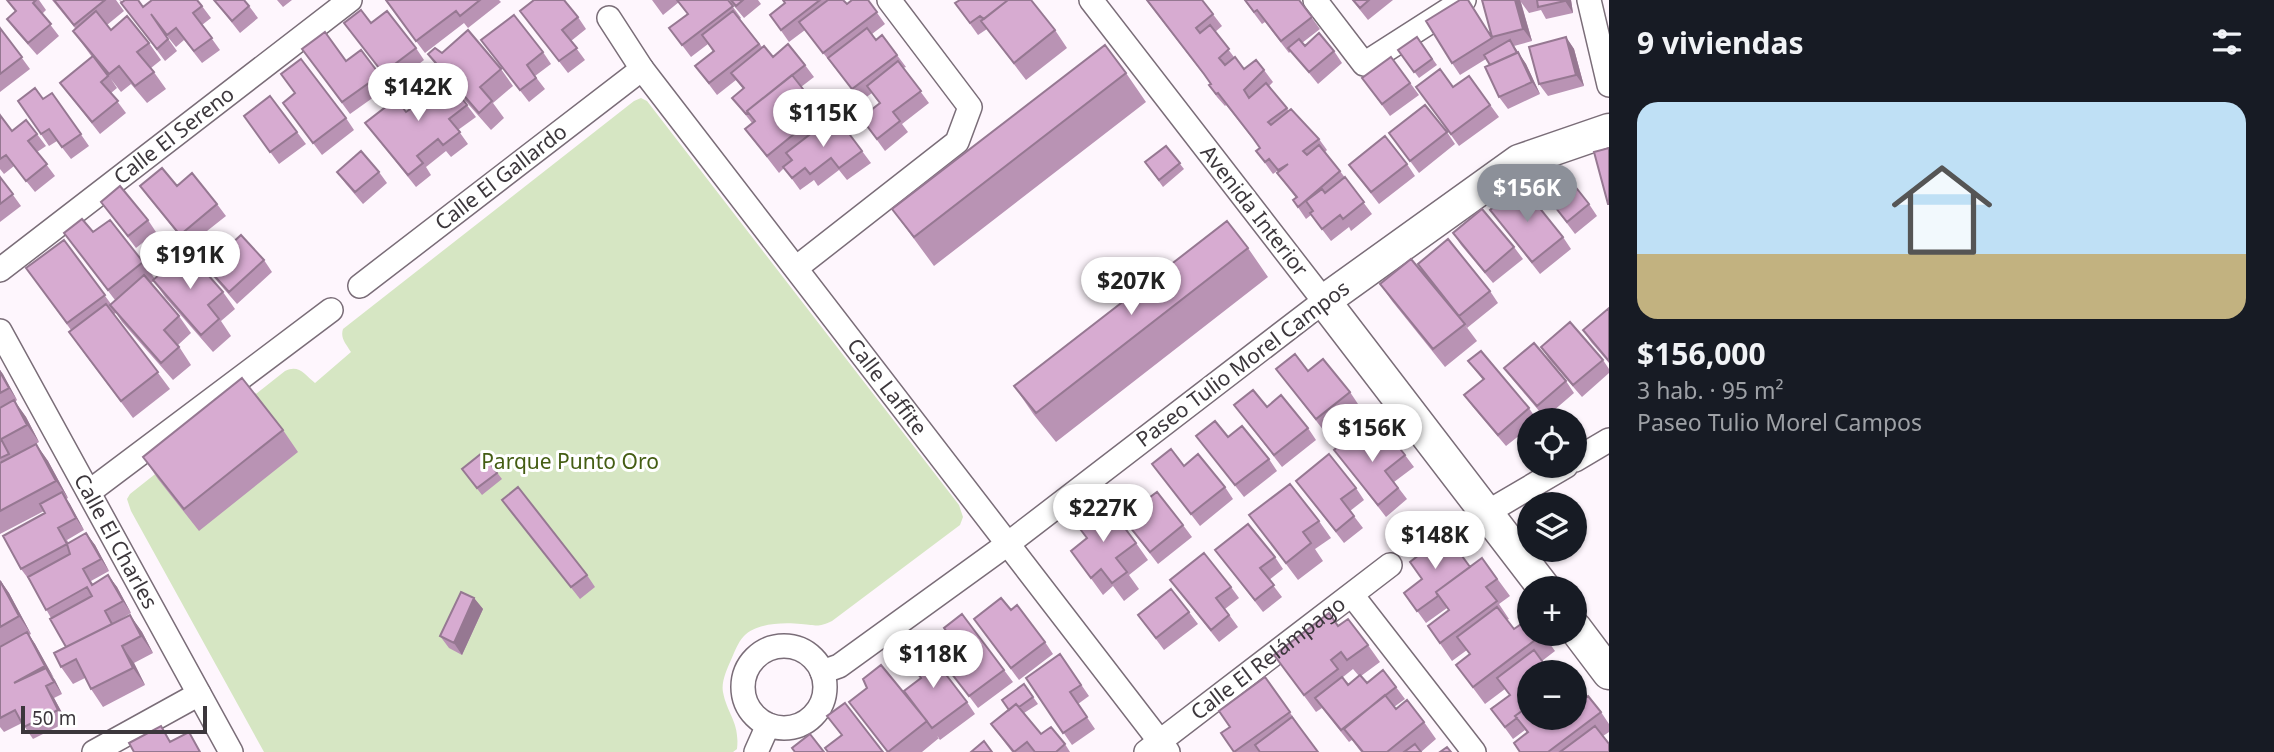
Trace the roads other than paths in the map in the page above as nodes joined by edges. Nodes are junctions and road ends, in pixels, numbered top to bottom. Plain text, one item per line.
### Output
1 (350, 0) edge
2 (889, 0) edge
3 (1091, 0) edge
4 (1315, 0) edge
5 (1464, 0) edge
6 (1588, 0) edge
7 (609, 18) dead end
8 (642, 69) junction
9 (1609, 85) edge
10 (1609, 130) edge
11 (796, 268) junction
12 (0, 270) edge
13 (360, 286) dead end
14 (1324, 301) junction
15 (331, 310) dead end
16 (0, 331) edge
17 (1609, 440) edge
18 (1587, 453) edge
19 (1546, 478) edge
20 (89, 492) junction
21 (1486, 513) junction
22 (1009, 543) junction
23 (1390, 565) dead end
24 (1535, 576) edge
25 (1352, 595) junction
26 (1587, 644) edge
27 (822, 673) junction
28 (1609, 673) edge
29 (199, 694) junction
30 (768, 725) junction
31 (1158, 748) edge
32 (94, 752) edge
33 (231, 752) edge
34 (756, 752) edge
35 (1474, 752) edge

1 - 12 street, Calle El Sereno
2 - 11 street
3 - 14 street, Avenida Interior
4 - 5 street
6 - 9 street
7 - 8 street, Calle Laffite
8 - 11 street, Calle Laffite
8 - 13 street, Calle El Gallardo
10 - 14 street, Paseo Tulio Morel Campos
11 - 22 street, Calle Laffite
14 - 21 street, Avenida Interior
14 - 22 street, Paseo Tulio Morel Campos
15 - 20 street
16 - 20 street, Calle El Charles
17 - 18 street
19 - 21 street
20 - 29 street, Calle El Charles
21 - 24 street, Avenida Interior
22 - 27 street, Paseo Tulio Morel Campos
22 - 31 street, Calle Laffite
23 - 25 street, Calle El Relámpago
25 - 31 street, Calle El Relámpago
25 - 35 street
26 - 28 street
27 - 30 street
27 - 30 street
29 - 32 street
29 - 33 street, Calle El Charles
30 - 34 street

